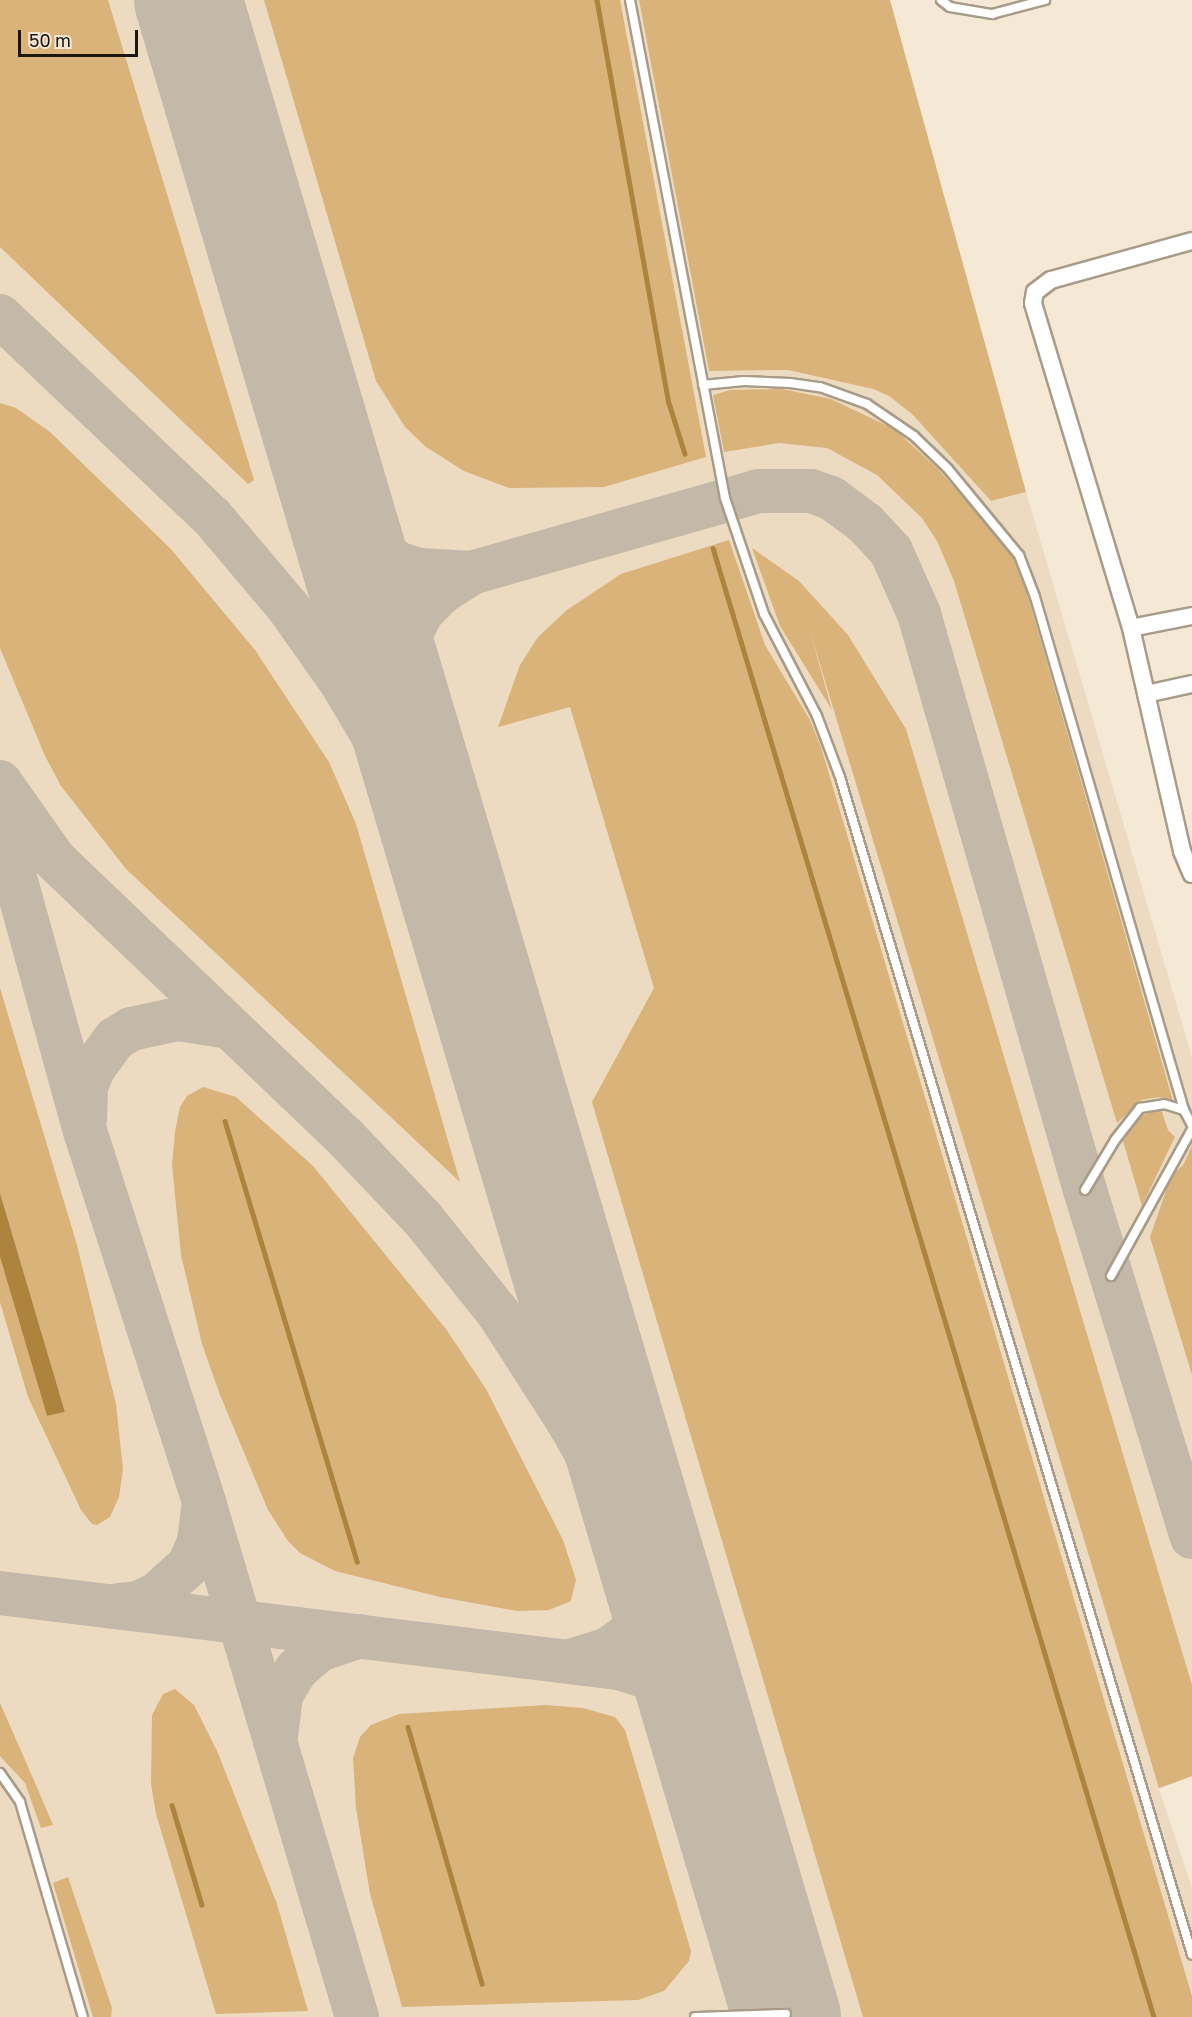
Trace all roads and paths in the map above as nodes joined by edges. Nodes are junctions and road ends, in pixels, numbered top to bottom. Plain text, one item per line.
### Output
1 (630, 0) edge
2 (941, 0) edge
3 (1045, 0) edge
4 (1192, 240) edge
5 (703, 385) junction
6 (1192, 616) edge
7 (1131, 628) junction
8 (1192, 684) edge
9 (1146, 694) junction
10 (1192, 875) edge
11 (1184, 1110) junction
12 (1192, 1127) edge
13 (1085, 1190) dead end
14 (1111, 1276) dead end
15 (0, 1773) edge
16 (1192, 1955) edge
17 (786, 2014) dead end
18 (83, 2017) edge
19 (695, 2017) edge

1 - 5 lane
2 - 3 lane
4 - 7 street
5 - 11 lane
5 - 16 lane
6 - 7 street
7 - 9 street
8 - 9 street
9 - 10 street
11 - 12 lane
11 - 13 lane
12 - 14 lane
15 - 18 lane
17 - 19 lane

